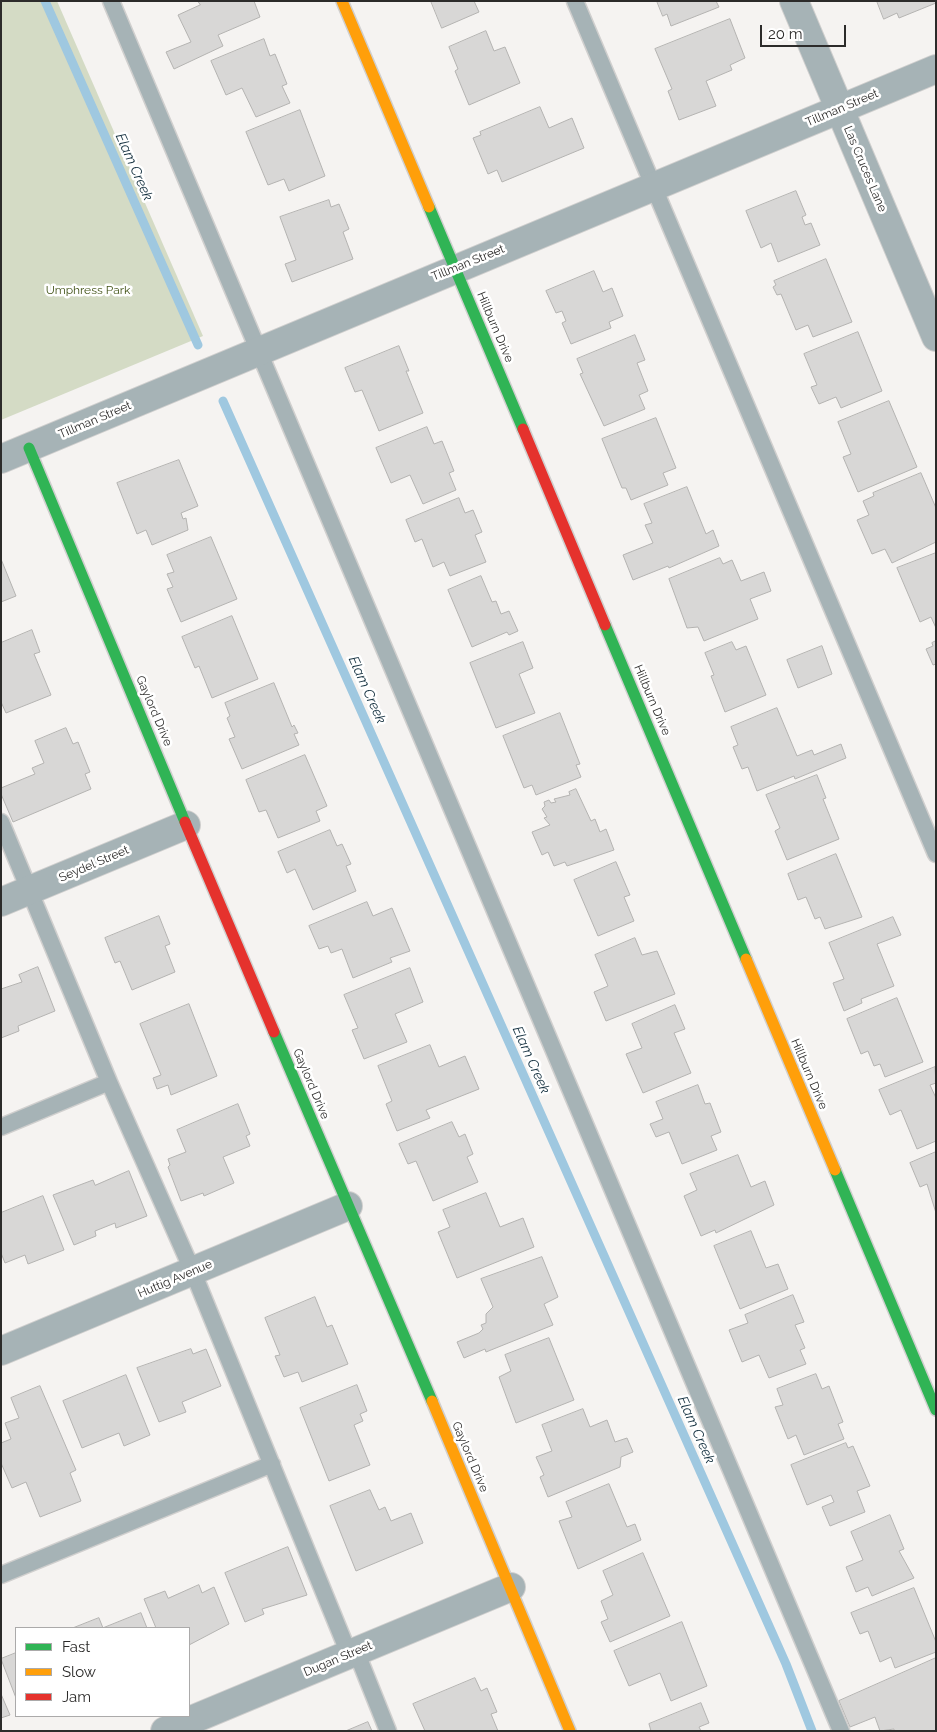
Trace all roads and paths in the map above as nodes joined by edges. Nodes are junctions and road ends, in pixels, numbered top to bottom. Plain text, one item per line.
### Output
1 (111, 1) edge
2 (342, 1) edge
3 (576, 1) edge
4 (794, 1) edge
5 (936, 69) edge
6 (839, 109) junction
7 (654, 187) junction
8 (455, 268) junction
9 (936, 337) edge
10 (260, 349) junction
11 (29, 448) junction
12 (1, 459) edge
13 (1, 822) edge
14 (186, 825) junction
15 (936, 854) edge
16 (31, 890) junction
17 (1, 902) edge
18 (109, 1082) junction
19 (1, 1127) edge
20 (348, 1206) junction
21 (193, 1272) junction
22 (1, 1351) edge
23 (936, 1410) edge
24 (272, 1464) junction
25 (1, 1575) edge
26 (511, 1587) junction
27 (352, 1653) junction
28 (165, 1731) edge
29 (388, 1731) edge
30 (570, 1731) edge
31 (841, 1731) edge

1 - 10 lane
2 - 8 street, Hillburn Drive
3 - 7 lane
4 - 6 street, Las Cruces Lane
5 - 6 street, Tillman Street
6 - 7 street, Tillman Street
6 - 9 street, Las Cruces Lane
7 - 8 street, Tillman Street
7 - 15 lane
8 - 10 street, Tillman Street
8 - 23 street, Hillburn Drive
10 - 11 street, Tillman Street
10 - 31 lane
11 - 12 street, Tillman Street
11 - 14 street, Gaylord Drive
13 - 16 lane
14 - 16 street, Seydel Street
14 - 20 street, Gaylord Drive
16 - 17 street, Seydel Street
16 - 18 lane
18 - 19 lane
18 - 21 lane
20 - 21 street, Huttig Avenue
20 - 26 street, Gaylord Drive
21 - 22 street, Huttig Avenue
21 - 24 lane
24 - 25 lane
24 - 27 lane
26 - 27 street, Dugan Street
26 - 30 street, Gaylord Drive
27 - 28 street, Dugan Street
27 - 29 lane

